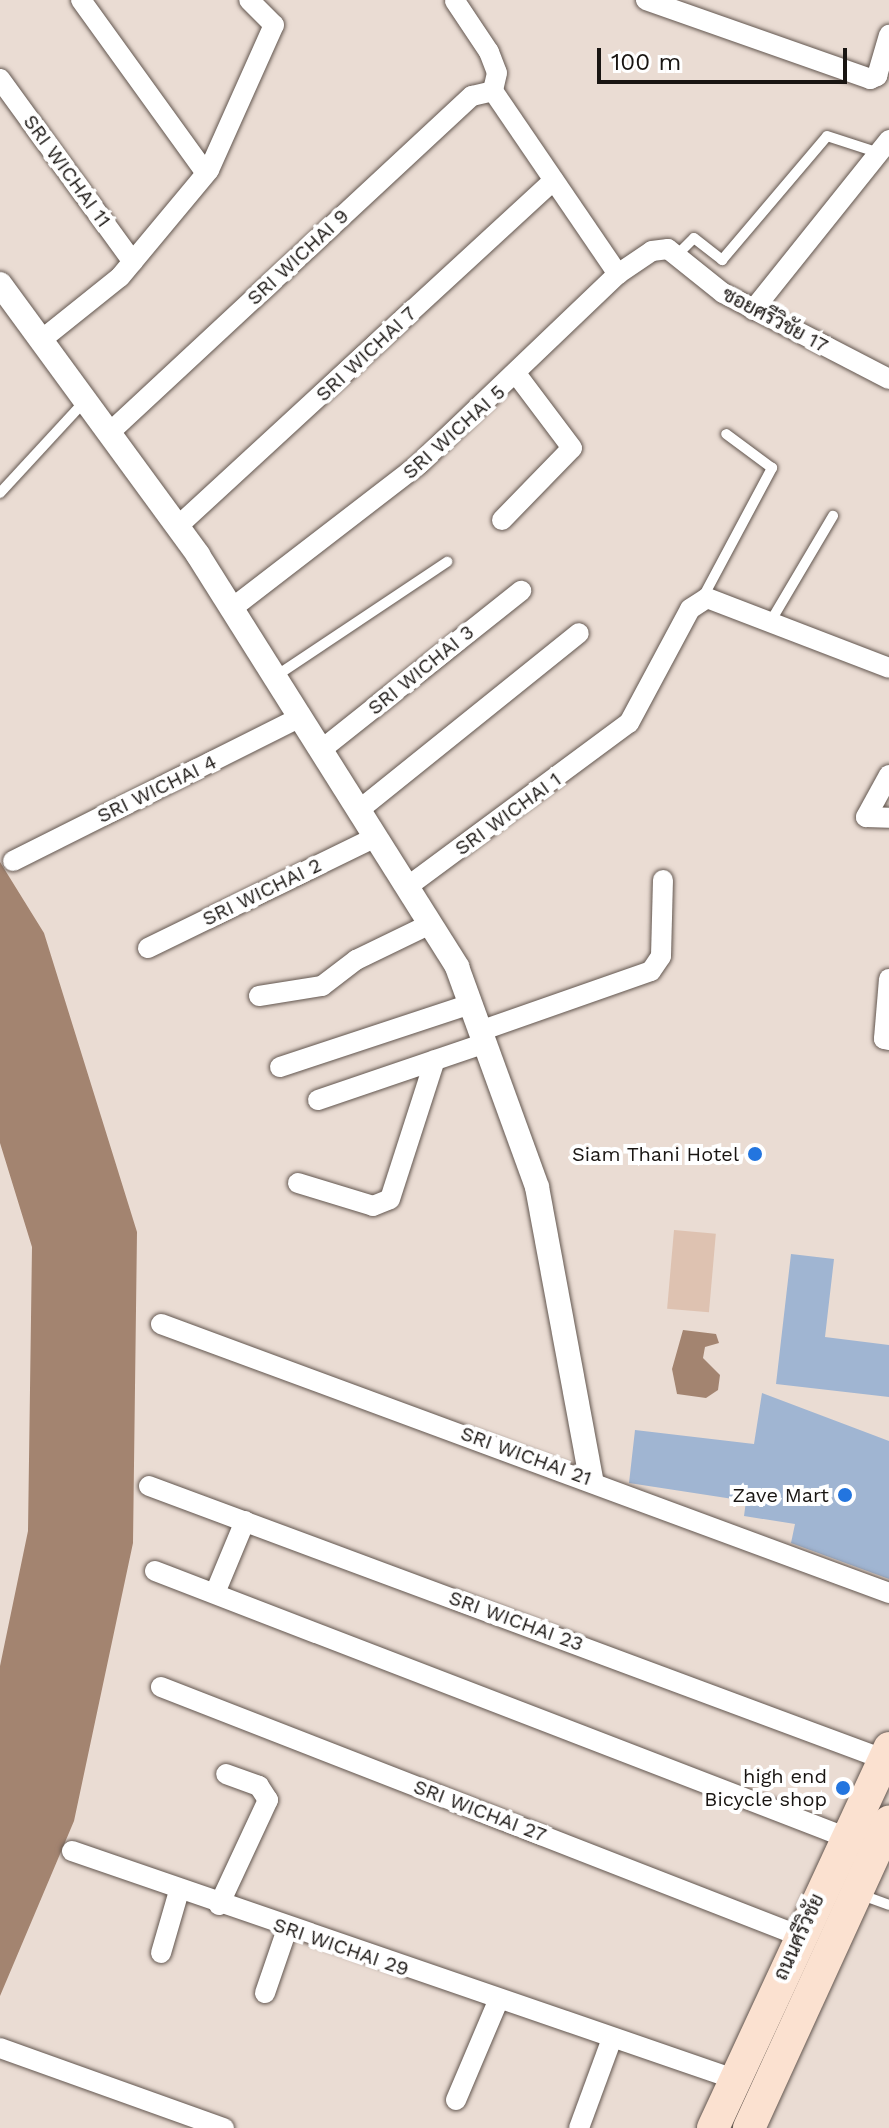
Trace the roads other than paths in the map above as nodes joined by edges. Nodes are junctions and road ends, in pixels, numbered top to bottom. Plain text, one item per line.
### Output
1 (81, 0) edge
2 (249, 0) edge
3 (646, 0) edge
4 (455, 1) edge
5 (889, 35) edge
6 (0, 79) edge
7 (493, 91) junction
8 (884, 146) edge
9 (206, 173) junction
10 (554, 180) junction
11 (672, 252) junction
12 (133, 262) junction
13 (618, 274) junction
14 (0, 284) edge
15 (753, 310) junction
16 (40, 341) junction
17 (517, 375) junction
18 (889, 379) edge
19 (84, 402) junction
20 (108, 434) junction
21 (726, 434) dead end
22 (0, 493) edge
23 (833, 516) dead end
24 (502, 520) dead end
25 (177, 527) junction
26 (447, 562) dead end
27 (521, 591) dead end
28 (701, 600) junction
29 (231, 609) junction
30 (772, 619) junction
31 (579, 633) dead end
32 (889, 668) edge
33 (276, 676) junction
34 (301, 717) junction
35 (321, 750) junction
36 (889, 775) edge
37 (359, 810) junction
38 (889, 818) edge
39 (376, 837) junction
40 (13, 861) dead end
41 (663, 880) dead end
42 (407, 887) junction
43 (430, 924) junction
44 (148, 948) dead end
45 (889, 979) edge
46 (259, 996) dead end
47 (470, 1004) junction
48 (483, 1037) junction
49 (889, 1040) edge
50 (435, 1060) junction
51 (280, 1067) dead end
52 (318, 1100) dead end
53 (298, 1183) dead end
54 (161, 1324) dead end
55 (591, 1478) junction
56 (149, 1486) dead end
57 (245, 1521) junction
58 (155, 1571) dead end
59 (215, 1593) junction
60 (889, 1593) edge
61 (161, 1687) dead end
62 (886, 1754) edge
63 (226, 1774) dead end
64 (889, 1822) edge
65 (845, 1837) junction
66 (72, 1851) dead end
67 (179, 1891) junction
68 (857, 1893) junction
69 (219, 1905) junction
70 (889, 1905) edge
71 (287, 1929) junction
72 (800, 1936) junction
73 (161, 1953) dead end
74 (265, 1993) dead end
75 (498, 2001) junction
76 (611, 2041) junction
77 (0, 2048) edge
78 (734, 2079) junction
79 (456, 2100) dead end
80 (224, 2128) edge
81 (579, 2128) edge
82 (713, 2128) edge
83 (749, 2128) edge

1 - 9 street
2 - 9 street
3 - 5 street
4 - 7 street
6 - 12 street, SRI WICHAI 11
7 - 10 street
7 - 20 street, SRI WICHAI 9
8 - 11 lane
8 - 15 street
9 - 12 street
10 - 13 street
10 - 25 street, SRI WICHAI 7
11 - 13 street, SRI WICHAI 5
11 - 15 street, ซอยศรีวิชัย 17
12 - 16 street
13 - 17 street, SRI WICHAI 5
14 - 16 street
15 - 18 street, ซอยศรีวิชัย 17
16 - 19 street
17 - 24 street
17 - 29 street, SRI WICHAI 5
19 - 20 street
19 - 22 lane
20 - 25 street
21 - 28 lane
23 - 30 lane
25 - 29 street
26 - 33 lane
27 - 35 street, SRI WICHAI 3
28 - 30 street
28 - 42 street, SRI WICHAI 1
29 - 33 street
30 - 32 street
31 - 37 street
33 - 34 street
34 - 35 street
34 - 40 street, SRI WICHAI 4
35 - 37 street
36 - 38 street
37 - 39 street
39 - 42 street
39 - 44 street, SRI WICHAI 2
41 - 48 street
42 - 43 street
43 - 46 street
43 - 47 street
45 - 49 street
47 - 48 street
47 - 51 street
48 - 50 street
48 - 55 street
50 - 52 street
50 - 53 street
54 - 55 street, SRI WICHAI 21
55 - 60 street, SRI WICHAI 21
56 - 57 street, SRI WICHAI 23
57 - 59 street
57 - 62 street, SRI WICHAI 23
58 - 59 street
59 - 65 street
61 - 72 street, SRI WICHAI 27
62 - 65 main road, ถนนศรีวิชัย
63 - 69 street
64 - 68 main road, ถนนศรีวิชัย
65 - 72 main road, ถนนศรีวิชัย
66 - 67 street, SRI WICHAI 29
67 - 69 street, SRI WICHAI 29
67 - 73 street
68 - 70 lane
68 - 83 main road, ถนนศรีวิชัย
69 - 71 street, SRI WICHAI 29
71 - 74 street
71 - 75 street, SRI WICHAI 29
72 - 78 main road, ถนนศรีวิชัย
75 - 76 street, SRI WICHAI 29
75 - 79 street
76 - 78 street, SRI WICHAI 29
76 - 81 street
77 - 80 street
78 - 82 main road, ถนนศรีวิชัย

